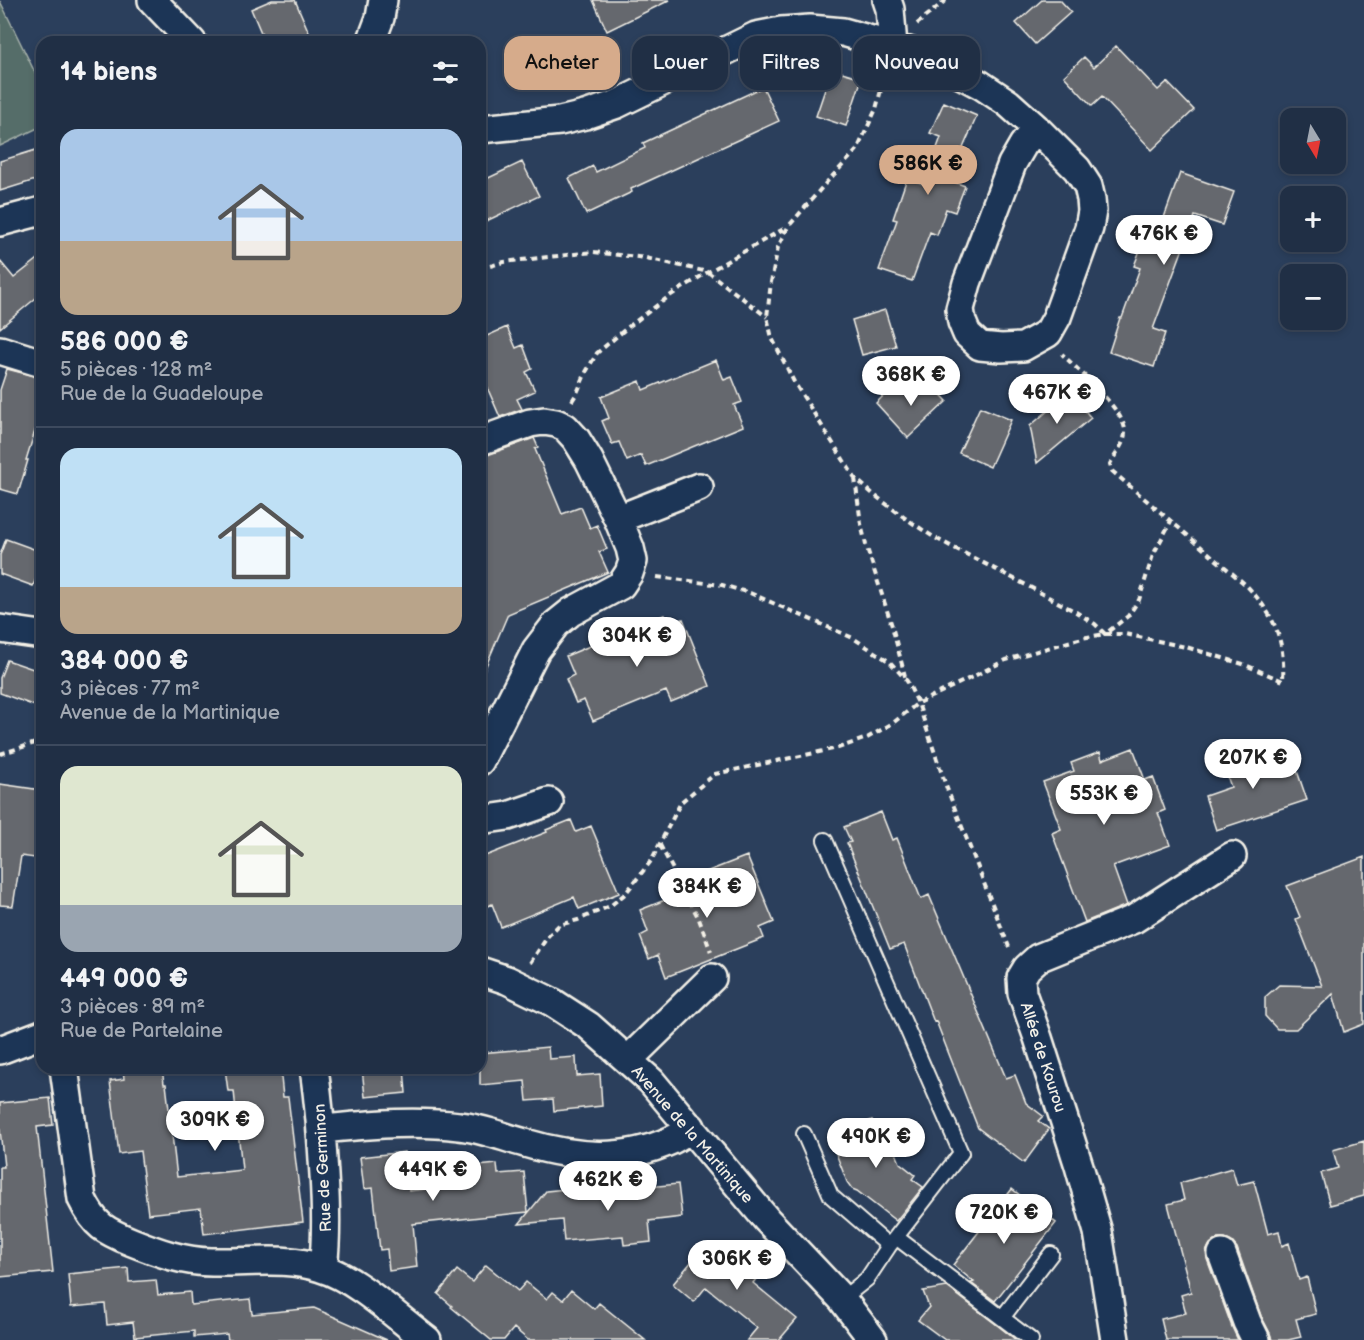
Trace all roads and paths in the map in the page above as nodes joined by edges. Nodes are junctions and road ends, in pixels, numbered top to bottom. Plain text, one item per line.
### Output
1 (152, 0) edge
2 (383, 0) edge
3 (887, 0) edge
4 (186, 36) edge
5 (373, 36) edge
6 (857, 36) edge
7 (892, 36) edge
8 (980, 84) edge
9 (881, 90) edge
10 (486, 128) edge
11 (1036, 128) junction
12 (36, 213) edge
13 (0, 222) edge
14 (788, 227) junction
15 (486, 267) edge
16 (708, 272) junction
17 (767, 317) junction
18 (1048, 333) junction
19 (0, 350) edge
20 (36, 361) edge
21 (556, 423) junction
22 (486, 439) edge
23 (855, 478) junction
24 (699, 487) dead end
25 (618, 519) junction
26 (1171, 521) junction
27 (629, 573) junction
28 (0, 629) edge
29 (36, 634) edge
30 (1105, 634) junction
31 (907, 681) junction
32 (918, 703) junction
33 (36, 743) edge
34 (486, 748) edge
35 (0, 754) edge
36 (549, 802) dead end
37 (486, 819) edge
38 (825, 840) dead end
39 (660, 845) junction
40 (1232, 856) dead end
41 (486, 973) edge
42 (712, 978) joint
43 (1021, 978) junction
44 (517, 985) junction
45 (36, 1036) edge
46 (0, 1050) edge
47 (628, 1060) junction
48 (65, 1074) edge
49 (315, 1074) edge
50 (691, 1128) junction
51 (322, 1129) junction
52 (804, 1134) dead end
53 (893, 1242) junction
54 (1051, 1254) dead end
55 (1222, 1254) dead end
56 (322, 1268) junction
57 (842, 1299) junction
58 (1002, 1318) junction
59 (427, 1340) edge
60 (873, 1340) edge
61 (1031, 1340) edge
62 (1115, 1340) edge
63 (1256, 1340) edge

1 - 4 street
2 - 5 street
3 - 7 street
6 - 10 street
8 - 11 street
9 - 14 path
11 - 18 street
11 - 18 street
12 - 13 street
14 - 16 path
14 - 17 path
15 - 16 path
16 - 17 path
16 - 21 path
17 - 23 path
18 - 26 path
19 - 20 street
21 - 22 street
21 - 25 street
23 - 30 path
23 - 31 path
24 - 25 street
25 - 27 street
26 - 30 path
26 - 30 path
27 - 31 path
27 - 34 street
28 - 29 street
30 - 32 path
31 - 32 path
32 - 39 path
32 - 43 path
33 - 35 path
36 - 37 street
38 - 53 lane
39 - 42 path
39 - 44 path
40 - 43 street
41 - 44 street, Avenue de la Martinique
42 - 47 street
43 - 62 street, Allée de Kourou
44 - 47 street, Avenue de la Martinique
45 - 46 street
47 - 50 street, Avenue de la Martinique
48 - 56 street
49 - 51 street, Rue de Germinon
50 - 51 street
50 - 57 street, Avenue de la Martinique
51 - 56 street, Rue de Germinon
52 - 53 lane
53 - 57 lane
53 - 58 lane
54 - 58 lane
55 - 63 street
56 - 59 street
57 - 60 street, Avenue de la Martinique
58 - 61 lane

